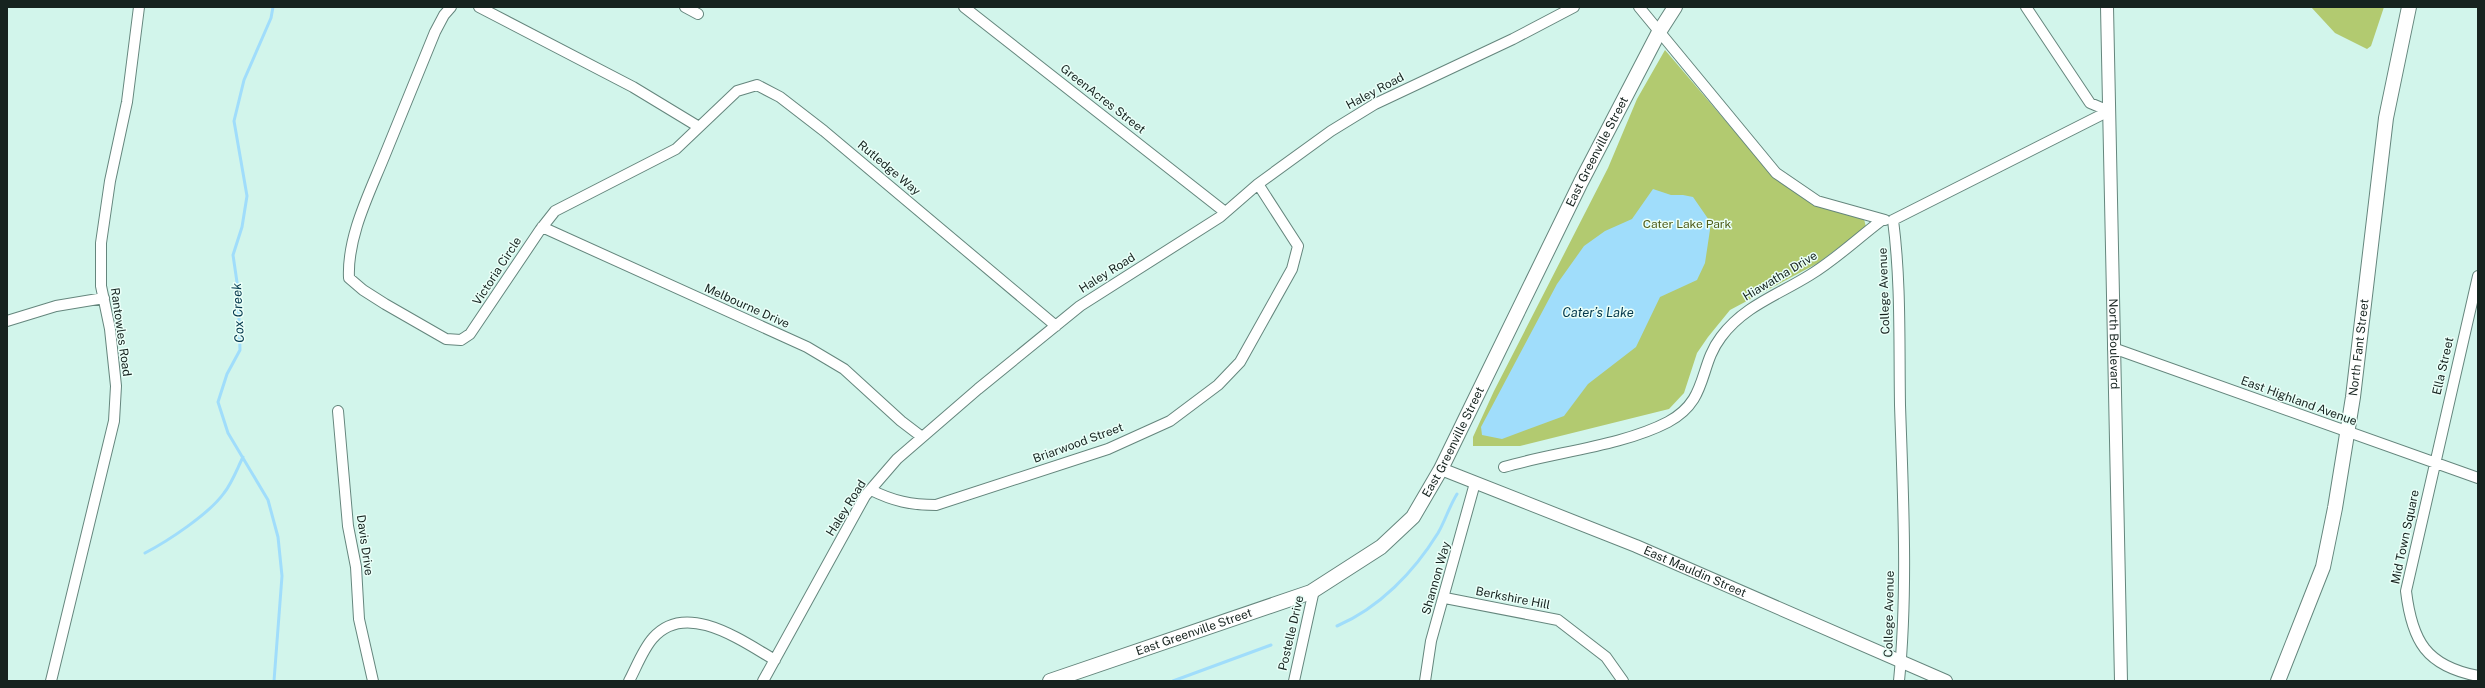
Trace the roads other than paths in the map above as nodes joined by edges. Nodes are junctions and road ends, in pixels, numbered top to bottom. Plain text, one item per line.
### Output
1 (139, 7) edge
2 (451, 7) edge
3 (479, 7) edge
4 (685, 7) edge
5 (964, 7) edge
6 (1574, 7) edge
7 (1639, 7) edge
8 (1675, 7) edge
9 (2026, 7) edge
10 (2107, 7) edge
11 (2409, 7) edge
12 (698, 14) dead end
13 (1659, 32) junction
14 (2109, 111) junction
15 (699, 127) junction
16 (1258, 184) junction
17 (1225, 212) junction
18 (1882, 220) junction
19 (1893, 220) junction
20 (542, 227) junction
21 (2478, 276) edge
22 (104, 298) junction
23 (2475, 298) edge
24 (7, 321) edge
25 (1056, 326) junction
26 (2113, 348) junction
27 (338, 411) dead end
28 (2348, 432) junction
29 (922, 437) junction
30 (2434, 463) junction
31 (1504, 466) dead end
32 (1441, 469) junction
33 (2478, 478) edge
34 (1475, 483) junction
35 (871, 490) junction
36 (1314, 590) junction
37 (1445, 598) junction
38 (775, 660) junction
39 (1901, 662) junction
40 (2478, 676) edge
41 (52, 681) edge
42 (372, 681) edge
43 (629, 681) edge
44 (763, 681) edge
45 (1050, 681) edge
46 (1294, 681) edge
47 (1425, 681) edge
48 (1623, 681) edge
49 (1899, 681) edge
50 (1946, 681) edge
51 (2121, 681) edge
52 (2278, 681) edge

1 - 22 street, Rantowles Road
2 - 20 street, Victoria Circle
3 - 15 street
4 - 12 street
5 - 17 street, GreenAcres Street
6 - 16 street, Haley Road
7 - 13 street
8 - 13 main road, East Greenville Street
9 - 14 street
10 - 14 street, North Boulevard
11 - 28 main road, North Fant Street
13 - 18 street
13 - 32 main road, East Greenville Street
14 - 19 street
14 - 26 street, North Boulevard
15 - 20 street, Victoria Circle
15 - 25 street, Rutledge Way
16 - 17 street, Haley Road
16 - 35 street, Briarwood Street
17 - 25 street, Haley Road
18 - 19 street
18 - 31 street, Hiawatha Drive
19 - 39 street, College Avenue
20 - 29 street, Melbourne Drive
21 - 23 street, Ella Street
22 - 24 street
22 - 41 street, Rantowles Road
23 - 30 street, Ella Street
25 - 29 street, Haley Road
26 - 28 street, East Highland Avenue
26 - 51 street, North Boulevard
27 - 42 street, Davis Drive
28 - 30 street, East Highland Avenue
28 - 52 main road, North Fant Street
29 - 35 street, Haley Road
30 - 33 street, East Highland Avenue
30 - 40 street, Mid Town Square
32 - 34 street, East Mauldin Street
32 - 36 main road, East Greenville Street
34 - 37 street, Shannon Way
34 - 39 street, East Mauldin Street
35 - 38 street, Haley Road
36 - 45 main road, East Greenville Street
36 - 46 street, Postelle Drive
37 - 47 street, Shannon Way
37 - 48 street, Berkshire Hill
38 - 43 street
38 - 44 street, Haley Road
39 - 49 street, College Avenue
39 - 50 street, East Mauldin Street

